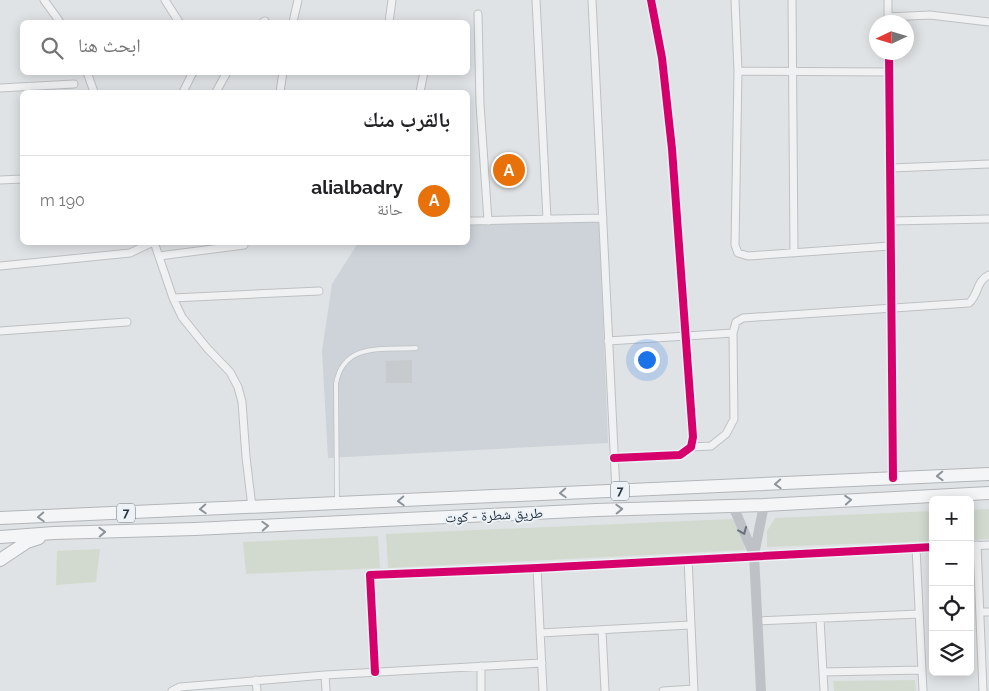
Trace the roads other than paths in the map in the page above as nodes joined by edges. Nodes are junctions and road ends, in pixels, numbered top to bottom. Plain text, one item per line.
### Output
1 (44, 0) edge
2 (165, 0) edge
3 (298, 0) edge
4 (392, 0) edge
5 (536, 0) edge
6 (592, 0) edge
7 (652, 0) edge
8 (735, 0) edge
9 (792, 0) edge
10 (888, 0) edge
11 (478, 14) dead end
12 (888, 15) edge
13 (914, 17) edge
14 (59, 20) edge
15 (178, 20) edge
16 (293, 20) edge
17 (389, 20) edge
18 (989, 22) edge
19 (889, 60) edge
20 (793, 71) junction
21 (738, 72) junction
22 (889, 72) junction
23 (88, 75) edge
24 (192, 75) edge
25 (225, 75) edge
26 (283, 75) edge
27 (423, 75) edge
28 (74, 84) dead end
29 (0, 88) edge
30 (93, 90) edge
31 (184, 90) edge
32 (217, 90) edge
33 (280, 90) edge
34 (420, 90) edge
35 (989, 164) edge
36 (891, 168) junction
37 (20, 179) edge
38 (0, 180) edge
39 (604, 218) junction
40 (546, 219) junction
41 (989, 219) edge
42 (488, 221) junction
43 (890, 221) junction
44 (470, 222) edge
45 (147, 245) edge
46 (155, 245) edge
47 (244, 245) dead end
48 (890, 246) junction
49 (794, 253) junction
50 (159, 256) junction
51 (0, 266) edge
52 (989, 275) edge
53 (319, 291) dead end
54 (173, 298) junction
55 (891, 308) junction
56 (127, 322) dead end
57 (0, 331) edge
58 (733, 332) junction
59 (686, 336) junction
60 (608, 340) junction
61 (416, 348) dead end
62 (691, 448) junction
63 (614, 458) junction
64 (989, 474) edge
65 (971, 475) junction
66 (893, 478) junction
67 (616, 491) junction
68 (596, 492) junction
69 (989, 493) edge
70 (972, 494) junction
71 (337, 504) junction
72 (764, 505) junction
73 (733, 506) junction
74 (252, 507) junction
75 (596, 510) junction
76 (0, 518) edge
77 (54, 533) junction
78 (0, 537) edge
79 (989, 545) edge
80 (974, 546) edge
81 (916, 547) junction
82 (929, 547) edge
83 (754, 555) junction
84 (688, 559) junction
85 (0, 560) edge
86 (537, 568) junction
87 (980, 612) junction
88 (989, 612) edge
89 (919, 614) junction
90 (820, 619) junction
91 (758, 622) junction
92 (690, 625) junction
93 (602, 630) junction
94 (540, 634) junction
95 (542, 663) junction
96 (480, 666) junction
97 (922, 670) junction
98 (375, 672) junction
99 (823, 672) junction
100 (325, 675) junction
101 (256, 680) junction
102 (694, 690) edge
103 (172, 691) edge
104 (257, 691) edge
105 (326, 691) edge
106 (481, 691) edge
107 (543, 691) edge
108 (605, 691) edge
109 (663, 691) edge
110 (761, 691) edge
111 (824, 691) edge
112 (923, 691) edge
113 (983, 691) edge

1 - 14 street
2 - 15 street
3 - 16 street
4 - 17 street
5 - 40 street
6 - 39 street
7 - 59 street
8 - 21 street
9 - 20 street
10 - 12 street
11 - 42 street
13 - 18 street
19 - 22 street
20 - 21 street
20 - 22 street
20 - 49 street
21 - 49 street
22 - 36 street
23 - 30 street
24 - 31 street
25 - 32 street
26 - 33 street
27 - 34 street
28 - 29 street
35 - 36 street
36 - 43 street
37 - 38 street
39 - 40 street
39 - 60 street
40 - 42 street
41 - 43 street
42 - 44 street
43 - 48 street
45 - 51 street
46 - 50 street
47 - 50 street
48 - 49 street
48 - 55 street
50 - 54 street
52 - 55 street
53 - 54 street
54 - 74 street
55 - 58 street
55 - 66 street
56 - 57 street
58 - 59 street
58 - 62 street
59 - 60 street
59 - 62 street
60 - 63 street
61 - 71 lane
62 - 63 street
63 - 67 street
64 - 65 highway, طريق شطرة - كوت / 7
65 -> 66 highway, طريق شطرة - كوت / 7
65 - 70 highway
66 -> 67 highway, طريق شطرة - كوت / 7
67 - 68 highway, طريق شطرة - كوت / 7
68 -> 71 highway, طريق شطرة - كوت / 7
68 - 75 highway
69 - 70 highway, طريق شطرة - كوت / 7
72 -> 70 highway, طريق شطرة - كوت / 7
71 - 74 highway, طريق شطرة - كوت / 7
72 - 73 highway, طريق شطرة - كوت / 7
72 - 83 street
75 -> 73 highway, طريق شطرة - كوت / 7
73 -> 83 street
74 -> 76 highway, طريق شطرة - كوت / 7
77 -> 75 highway, طريق شطرة - كوت / 7
77 - 78 highway, طريق شطرة - كوت / 7
77 - 85 highway
79 - 80 street
80 - 87 street
81 - 82 street
81 - 83 street
81 - 89 street
83 - 84 street
83 - 91 street
84 - 86 street
84 - 92 street
86 - 94 street
86 - 98 street
87 - 88 street
87 - 113 street
89 - 90 street
89 - 97 street
90 - 91 street
90 - 99 street
91 - 110 street
92 - 93 street
92 - 102 street
93 - 94 street
93 - 108 street
94 - 95 street
95 - 96 street
95 - 107 street
96 - 98 street
96 - 106 street
97 - 99 street
97 - 112 street
98 - 100 street
99 - 111 street
100 - 101 street
100 - 105 street
101 - 103 street
101 - 104 street
102 - 109 street

